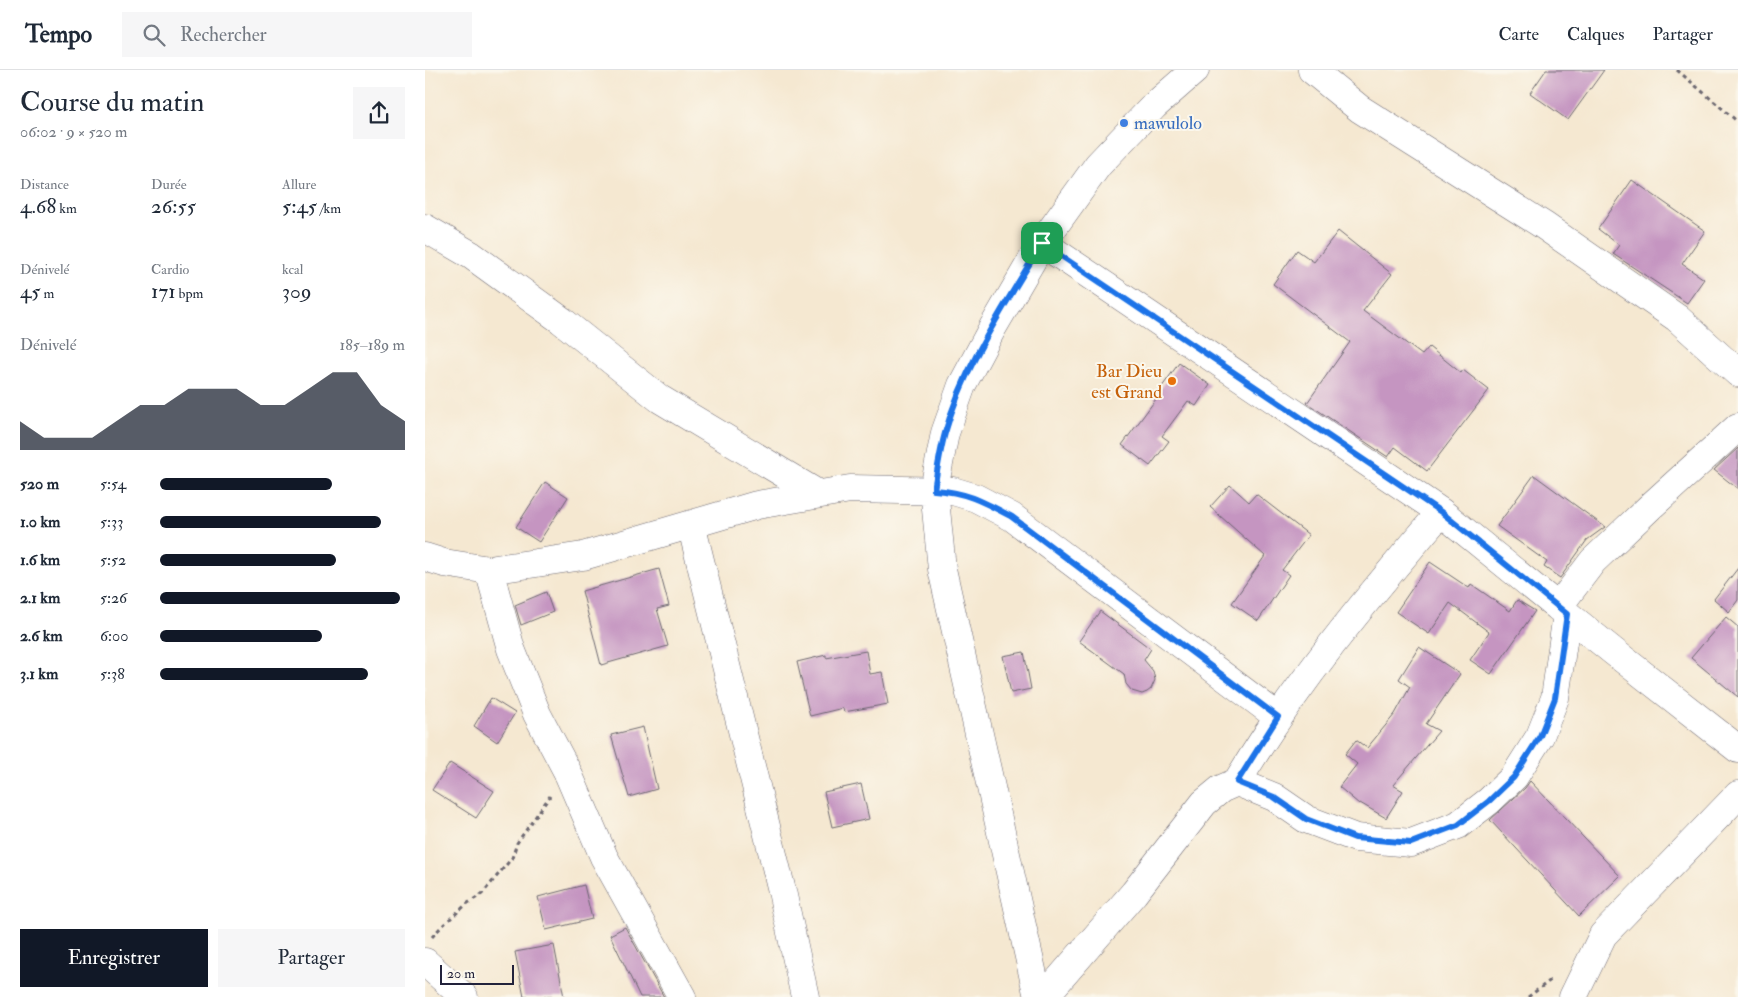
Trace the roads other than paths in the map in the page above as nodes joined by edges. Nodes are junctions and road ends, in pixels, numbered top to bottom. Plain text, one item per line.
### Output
1 (1195, 70) edge
2 (1312, 70) edge
3 (425, 228) edge
4 (1042, 243) junction
5 (1738, 373) edge
6 (1738, 427) edge
7 (934, 490) junction
8 (818, 494) junction
9 (1441, 512) junction
10 (691, 524) junction
11 (425, 557) edge
12 (489, 570) junction
13 (1563, 610) junction
14 (1278, 717) junction
15 (1738, 749) edge
16 (1237, 782) junction
17 (1738, 795) edge
18 (428, 951) edge
19 (464, 997) edge
20 (682, 997) edge
21 (805, 997) edge
22 (1038, 997) edge
23 (1043, 997) edge
24 (1573, 997) edge

1 - 4 street
2 - 5 street
3 - 8 street
4 - 7 street
4 - 9 street
6 - 13 street
7 - 8 street
7 - 14 street
7 - 22 street
8 - 10 street
9 - 13 street
9 - 14 street
10 - 12 street
10 - 21 street
11 - 12 street
12 - 20 street
13 - 15 street
13 - 16 street
14 - 16 street
16 - 23 street
17 - 24 street
18 - 19 street

